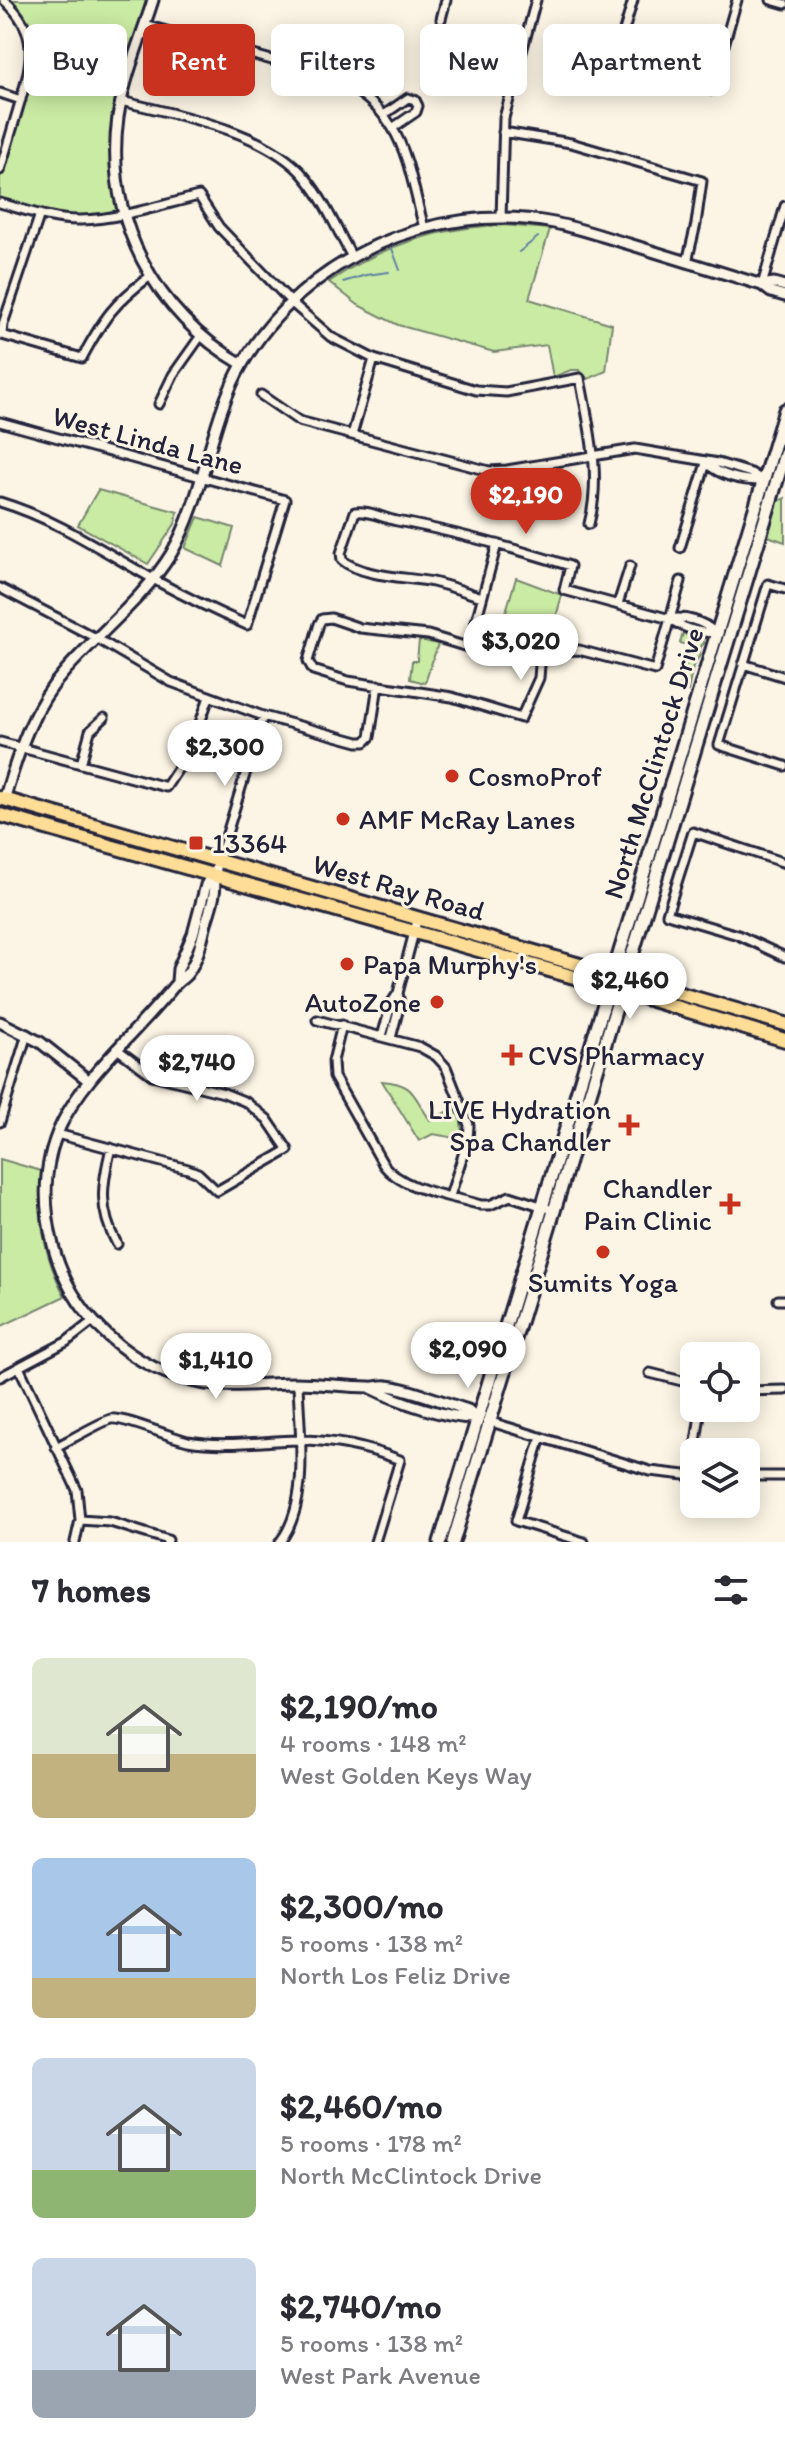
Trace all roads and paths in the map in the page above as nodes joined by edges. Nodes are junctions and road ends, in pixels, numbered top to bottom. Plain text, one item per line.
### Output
1 (4, 0) edge
2 (153, 0) edge
3 (446, 0) edge
4 (536, 0) edge
5 (633, 0) edge
6 (737, 0) edge
7 (771, 0) edge
8 (785, 4) edge
9 (441, 19) dead end
10 (145, 24) edge
11 (626, 24) edge
12 (730, 24) edge
13 (143, 31) edge
14 (255, 55) edge
15 (0, 93) edge
16 (21, 100) junction
17 (121, 101) junction
18 (385, 114) junction
19 (394, 127) junction
20 (503, 132) junction
21 (0, 170) edge
22 (0, 203) edge
23 (785, 206) edge
24 (124, 213) junction
25 (40, 214) junction
26 (501, 218) junction
27 (424, 228) junction
28 (352, 257) junction
29 (687, 262) junction
30 (149, 277) junction
31 (762, 285) junction
32 (785, 286) edge
33 (785, 296) edge
34 (292, 303) junction
35 (2, 335) edge
36 (200, 337) junction
37 (374, 359) junction
38 (242, 364) junction
39 (261, 395) dead end
40 (159, 404) dead end
41 (785, 410) edge
42 (0, 422) edge
43 (352, 435) junction
44 (785, 454) edge
45 (594, 455) junction
46 (706, 463) junction
47 (507, 470) junction
48 (489, 471) junction
49 (201, 478) junction
50 (763, 481) junction
51 (780, 487) edge
52 (0, 502) edge
53 (589, 524) dead end
54 (497, 544) junction
55 (680, 548) dead end
56 (630, 566) dead end
57 (153, 579) junction
58 (681, 581) dead end
59 (0, 588) edge
60 (785, 589) edge
61 (482, 597) junction
62 (618, 604) junction
63 (670, 619) junction
64 (716, 632) junction
65 (96, 638) junction
66 (469, 647) junction
67 (541, 652) junction
68 (743, 664) junction
69 (785, 677) edge
70 (378, 685) junction
71 (209, 697) junction
72 (263, 716) junction
73 (104, 718) dead end
74 (0, 742) edge
75 (19, 748) junction
76 (81, 764) junction
77 (785, 766) edge
78 (2, 799) edge
79 (0, 815) edge
80 (785, 863) edge
81 (216, 869) junction
82 (418, 917) junction
83 (414, 932) junction
84 (785, 957) edge
85 (620, 975) junction
86 (616, 989) junction
87 (317, 1020) dead end
88 (0, 1022) edge
89 (785, 1024) edge
90 (342, 1025) junction
91 (27, 1034) junction
92 (386, 1037) junction
93 (783, 1038) edge
94 (117, 1049) junction
95 (88, 1080) junction
96 (0, 1088) edge
97 (9, 1091) junction
98 (0, 1122) edge
99 (57, 1134) junction
100 (111, 1148) junction
101 (450, 1196) junction
102 (548, 1209) junction
103 (117, 1244) dead end
104 (93, 1321) junction
105 (19, 1367) junction
106 (650, 1373) dead end
107 (0, 1377) edge
108 (680, 1380) edge
109 (298, 1383) junction
110 (785, 1390) edge
111 (760, 1391) edge
112 (484, 1420) junction
113 (541, 1437) junction
114 (299, 1440) junction
115 (56, 1447) junction
116 (680, 1475) edge
117 (760, 1476) edge
118 (785, 1476) edge
119 (80, 1520) junction
120 (168, 1541) edge
121 (75, 1542) edge
122 (280, 1542) edge
123 (375, 1542) edge
124 (440, 1542) edge
125 (453, 1542) edge
126 (584, 1542) edge

1 - 16 street
2 - 10 street
3 - 9 street
4 - 20 street
5 - 11 street
6 - 12 street
7 - 8 street
13 - 17 street
14 - 18 street
15 - 16 street
16 - 21 street
17 - 24 street
17 - 28 street
18 - 19 street
18 - 19 street
19 - 27 street
20 - 26 street
20 - 29 street
22 - 25 street
23 - 31 street
24 - 25 street
24 - 30 street
24 - 34 street
25 - 35 street
26 - 27 street
26 - 29 street
27 - 28 street
28 - 34 street
29 - 31 street
30 - 35 street
30 - 36 street
31 - 32 street
31 - 33 street
34 - 37 street
34 - 38 street
36 - 38 street
36 - 40 street
37 - 43 street
37 - 45 street
38 - 49 street
39 - 43 street
41 - 50 main road, North McClintock Drive
42 - 49 street, West Linda Lane
43 - 48 street
44 - 51 main road, North McClintock Drive
45 - 46 street
45 - 47 street
45 - 53 street
46 - 50 street
46 - 55 street
47 - 48 street
47 - 48 street
49 - 57 street
49 - 57 street, West Linda Lane
50 - 51 street
50 - 64 main road, North McClintock Drive
51 - 85 main road, North McClintock Drive
52 - 57 street
54 - 61 street
54 - 61 street
54 - 62 street
56 - 62 street
57 - 65 street
58 - 63 street
59 - 65 street
60 - 68 street
61 - 66 street
62 - 63 street
63 - 64 street
63 - 67 street
64 - 85 main road, North McClintock Drive
65 - 71 street
65 - 75 street
66 - 67 street
66 - 70 street
67 - 70 street
68 - 69 street
68 - 77 street
70 - 72 street
71 - 72 street
71 - 76 street
72 - 81 street
73 - 76 street
74 - 75 street
75 - 76 street
75 - 78 street
78 - 81 main road, West Ray Road
79 - 81 main road, West Ray Road
80 - 84 street
81 - 82 main road, West Ray Road
81 - 83 main road, West Ray Road
81 - 94 street
82 - 83 street
82 - 85 main road, West Ray Road
83 - 86 main road, West Ray Road
83 - 92 street
85 - 86 main road, North McClintock Drive
85 - 89 main road, West Ray Road
86 - 93 main road, West Ray Road
86 - 102 main road, North McClintock Drive
87 - 90 street
88 - 91 street
90 - 92 street
90 - 101 street
91 - 95 street
91 - 97 street
92 - 101 street
94 - 95 street
94 - 100 street
95 - 99 street
96 - 97 street
97 - 98 street
99 - 100 street
99 - 104 street
100 - 103 street
101 - 102 street
102 - 112 main road, North McClintock Drive
104 - 105 street
104 - 109 street
105 - 107 street
105 - 115 street
106 - 108 street
109 - 112 street
109 - 114 street
110 - 111 street
112 - 113 street
112 - 124 main road, North McClintock Drive
112 - 125 main road, North McClintock Drive
113 - 116 street
113 - 126 street
114 - 115 street
114 - 122 street
114 - 123 street
115 - 119 street
117 - 118 street
119 - 120 street
119 - 121 street

